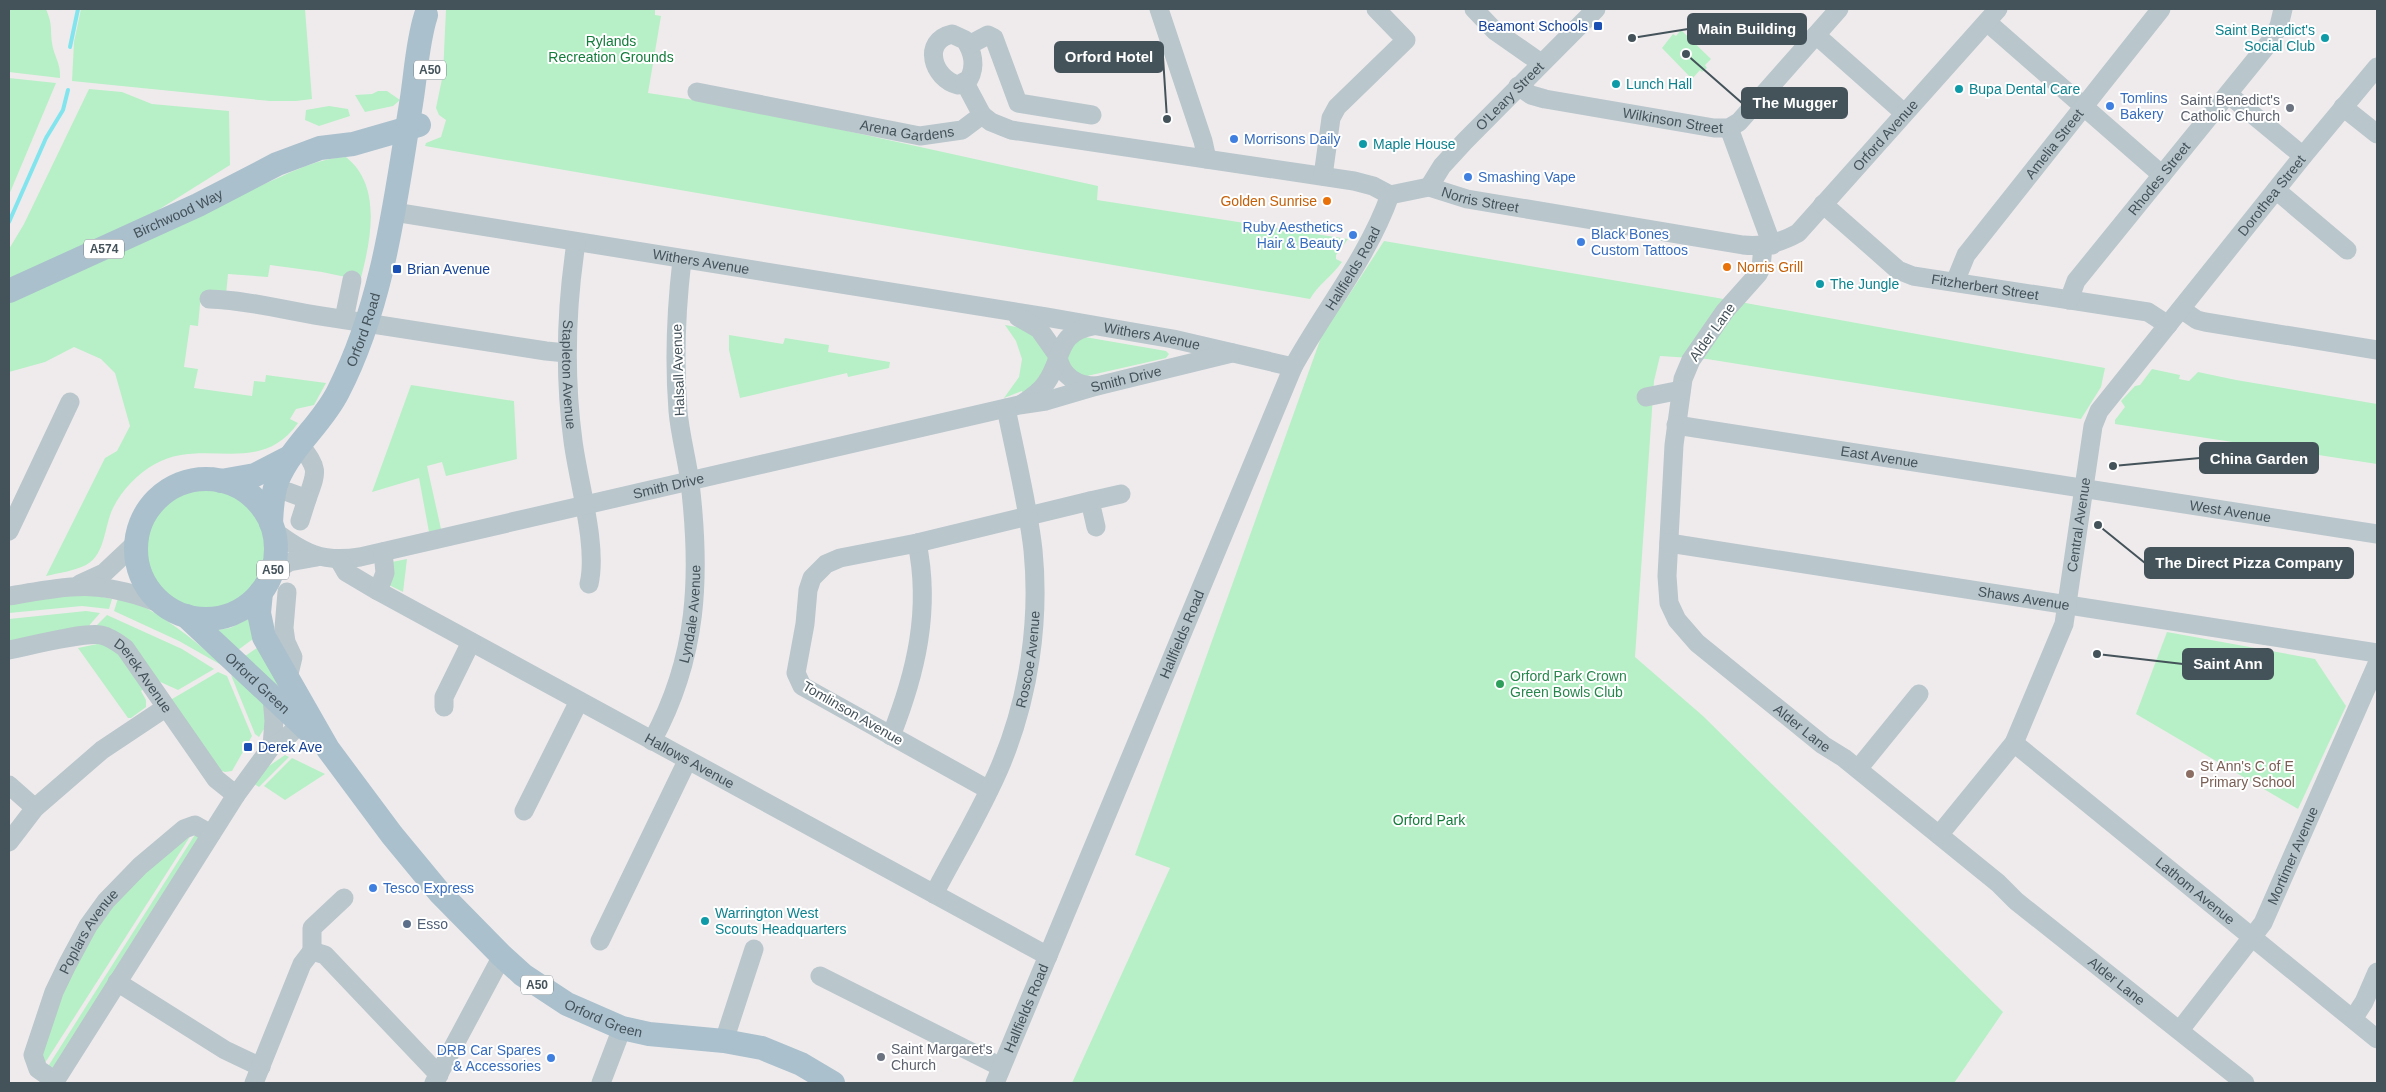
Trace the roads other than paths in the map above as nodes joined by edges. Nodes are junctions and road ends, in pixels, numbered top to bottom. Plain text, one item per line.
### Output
1 (1376, 9) edge
2 (1474, 9) edge
3 (1596, 9) edge
4 (1839, 9) edge
5 (2161, 9) edge
6 (2283, 9) edge
7 (1164, 10) edge
8 (426, 12) edge
9 (1993, 15) edge
10 (1816, 35) junction
11 (968, 45) junction
12 (1541, 63) junction
13 (2377, 67) edge
14 (965, 83) junction
15 (1518, 86) junction
16 (697, 92) dead end
17 (2228, 94) junction
18 (2084, 107) junction
19 (2343, 107) junction
20 (1904, 113) junction
21 (982, 115) junction
22 (1092, 115) dead end
23 (412, 125) junction
24 (1729, 128) junction
25 (2377, 134) edge
26 (353, 144) junction
27 (320, 148) junction
28 (2303, 156) junction
29 (1207, 159) junction
30 (2162, 175) junction
31 (1322, 176) junction
32 (1429, 187) junction
33 (2276, 190) junction
34 (1390, 195) junction
35 (396, 200) junction
36 (1823, 204) junction
37 (576, 242) junction
38 (1767, 245) junction
39 (2347, 250) dead end
40 (682, 260) junction
41 (352, 280) dead end
42 (1955, 282) junction
43 (9, 291) edge
44 (209, 299) dead end
45 (2069, 300) junction
46 (2181, 309) junction
47 (1008, 313) junction
48 (344, 319) junction
49 (368, 321) junction
50 (2168, 325) junction
51 (1093, 326) junction
52 (1173, 340) junction
53 (2377, 350) edge
54 (566, 353) junction
55 (1232, 354) junction
56 (1058, 356) junction
57 (1293, 367) junction
58 (1169, 369) junction
59 (1098, 386) junction
60 (1680, 390) junction
61 (1646, 397) dead end
62 (70, 402) dead end
63 (1013, 406) junction
64 (1676, 425) junction
65 (295, 451) junction
66 (690, 480) junction
67 (221, 481) junction
68 (2084, 488) junction
69 (288, 492) dead end
70 (1121, 494) dead end
71 (307, 499) junction
72 (1090, 501) junction
73 (584, 506) junction
74 (1027, 516) junction
75 (300, 521) dead end
76 (272, 526) junction
77 (1096, 527) dead end
78 (9, 531) edge
79 (2377, 534) edge
80 (137, 542) junction
81 (917, 543) junction
82 (1669, 543) junction
83 (383, 552) junction
84 (316, 557) junction
85 (339, 560) junction
86 (267, 583) junction
87 (589, 584) dead end
88 (77, 586) junction
89 (378, 591) junction
90 (287, 592) dead end
91 (9, 596) edge
92 (2068, 604) junction
93 (164, 605) junction
94 (186, 616) junction
95 (471, 642) junction
96 (9, 650) edge
97 (2377, 653) edge
98 (2377, 664) edge
99 (288, 678) junction
100 (1919, 694) dead end
101 (272, 697) junction
102 (579, 701) junction
103 (444, 706) dead end
104 (165, 708) junction
105 (301, 714) junction
106 (891, 736) junction
107 (652, 741) junction
108 (2014, 742) junction
109 (274, 745) junction
110 (328, 749) junction
111 (687, 760) junction
112 (1858, 769) junction
113 (9, 784) edge
114 (989, 790) junction
115 (236, 795) junction
116 (35, 808) junction
117 (524, 811) dead end
118 (212, 834) junction
119 (1939, 835) junction
120 (9, 842) edge
121 (934, 894) junction
122 (344, 898) dead end
123 (2254, 937) junction
124 (600, 941) dead end
125 (754, 949) dead end
126 (312, 951) junction
127 (502, 956) junction
128 (1048, 956) junction
129 (2377, 972) edge
130 (820, 976) dead end
131 (117, 982) junction
132 (2353, 1018) junction
133 (622, 1028) junction
134 (2180, 1030) junction
135 (2377, 1039) edge
136 (724, 1041) junction
137 (258, 1075) edge
138 (998, 1075) edge
139 (437, 1079) edge
140 (54, 1082) edge
141 (601, 1083) edge
142 (833, 1083) edge
143 (2245, 1083) edge

1 - 31 street
2 - 12 street
3 - 12 street, O'Leary Street
4 - 10 street, Wilkinson Street
5 - 18 street, Amelia Street
6 - 17 street, Rhodes Street
7 - 29 street
8 - 23 main road, Orford Road / A50
9 - 18 street
9 - 20 street, Orford Avenue
10 - 20 street
10 - 24 street, Wilkinson Street
11 - 14 street
11 - 14 street
11 - 22 street
12 - 15 street, O'Leary Street
13 - 19 street, Dorothea Street
14 - 21 street
15 - 24 street, Wilkinson Street
15 - 32 street, O'Leary Street
16 - 21 street, Arena Gardens
17 - 28 street
17 - 30 street, Rhodes Street
18 - 30 street
18 - 42 street, Amelia Street
19 - 25 street
19 - 28 street, Dorothea Street
20 - 36 street, Orford Avenue
21 - 29 street
23 - 26 main road, Birchwood Way / A574
23 - 27 main road, Birchwood Way / A574
23 - 35 main road, Orford Road / A50
24 - 38 street
26 - 27 main road, Birchwood Way / A574
26 - 35 main road, Birchwood Way / A574
27 - 43 main road, Birchwood Way / A574
28 - 33 street, Dorothea Street
29 - 31 street
30 - 45 street, Rhodes Street
31 - 34 street
32 - 34 street, Norris Street
32 - 38 street, Norris Street
33 - 39 street
33 - 46 street, Dorothea Street
34 - 57 street, Hallfields Road
35 - 37 street, Withers Avenue
35 - 49 main road, Orford Road / A50
36 - 38 street, Orford Avenue
36 - 42 street, Fitzherbert Street
37 - 40 street, Withers Avenue
37 - 54 street, Stapleton Avenue
38 - 60 street, Alder Lane
40 - 47 street, Withers Avenue
40 - 66 street, Halsall Avenue
41 - 48 street, Orford Road
42 - 45 street, Fitzherbert Street
44 - 48 street
45 - 50 street, Fitzherbert Street
46 - 50 street, Dorothea Street
46 - 53 street
47 - 51 street, Withers Avenue
47 - 56 street, Withers Avenue
48 - 49 street
49 - 54 street
49 - 65 main road, Orford Road / A50
50 - 68 street, Central Avenue
51 - 52 street, Withers Avenue
51 - 56 street, Smith Drive
52 - 55 street, Withers Avenue
52 - 58 street
54 - 73 street, Stapleton Avenue
55 - 57 street, Withers Avenue
55 - 58 street, Smith Drive
56 - 59 street, Withers Avenue
56 - 63 street, Smith Drive
57 - 128 street, Hallfields Road
58 - 59 street, Smith Drive
59 - 63 street, Smith Drive
60 - 61 street
60 - 64 street, Alder Lane
62 - 78 street
63 - 66 street, Smith Drive
63 - 74 street, Roscoe Avenue
64 - 68 street, East Avenue
64 - 82 street, Alder Lane
65 - 67 main road, Orford Road / A50
65 - 71 street
65 - 76 main road, Orford Road / A50
66 - 73 street, Smith Drive
66 - 107 street, Lyndale Avenue
67 - 76 main road, A50
67 - 80 main road, A50
68 - 79 street, West Avenue
68 - 92 street, Central Avenue
69 - 71 street
70 - 72 street, Tomlinson Avenue
71 - 75 street
72 - 74 street, Tomlinson Avenue
72 - 77 street
73 - 83 street, Smith Drive
73 - 87 street, Stapleton Avenue
74 - 81 street, Tomlinson Avenue
74 - 114 street, Roscoe Avenue
76 - 84 street, Smith Drive
76 - 86 main road, A50
80 - 88 street
80 - 93 main road, A50
81 - 106 street
81 - 106 street, Tomlinson Avenue
82 - 92 street, Shaws Avenue
82 - 112 street, Alder Lane
83 - 85 street, Smith Drive
83 - 89 street
84 - 85 street, Smith Drive
84 - 86 street, Smith Drive
85 - 89 street, Hallows Avenue
86 - 94 main road, A50
86 - 99 main road, Orford Green / A50
88 - 91 street
88 - 93 street
89 - 95 street, Hallows Avenue
90 - 99 street, Orford Green
92 - 97 street, Shaws Avenue
92 - 108 street, Central Avenue
93 - 94 main road, A50
94 - 101 main road, Orford Green / A50
95 - 102 street, Hallows Avenue
95 - 103 street
96 - 104 street, Derek Avenue
98 - 123 street, Mortimer Avenue
99 - 105 main road, Orford Green / A50
100 - 112 street
101 - 105 main road, Orford Green / A50
101 - 109 street
102 - 107 street, Hallows Avenue
102 - 117 street
104 - 115 street, Derek Avenue
104 - 116 street
105 - 109 street, Poplars Avenue
105 - 110 main road, Orford Green / A50
106 - 114 street, Tomlinson Avenue
107 - 111 street, Hallows Avenue
108 - 119 street, Central Avenue
108 - 123 street, Lathom Avenue
109 - 110 street
109 - 115 street, Poplars Avenue
110 - 127 main road, Orford Green / A50
111 - 121 street, Hallows Avenue
111 - 124 street
112 - 119 street, Alder Lane
113 - 116 street
114 - 121 street, Roscoe Avenue
115 - 118 street, Poplars Avenue
116 - 120 street
118 - 131 street, Poplars Avenue
118 - 140 street, Poplars Avenue
119 - 134 street, Alder Lane
121 - 128 street, Hallows Avenue
122 - 126 street
123 - 132 street, Lathom Avenue
123 - 134 street, Mortimer Avenue
125 - 136 street
126 - 137 street
126 - 139 street
127 - 133 main road, Orford Green / A50
127 - 139 street
128 - 138 street, Hallfields Road
129 - 132 street
130 - 138 street
131 - 137 street
131 - 140 street, Poplars Avenue
132 - 135 street, Lathom Avenue
133 - 136 main road, Orford Green / A50
133 - 141 street
134 - 143 street, Alder Lane
136 - 142 main road, Orford Green / A50

